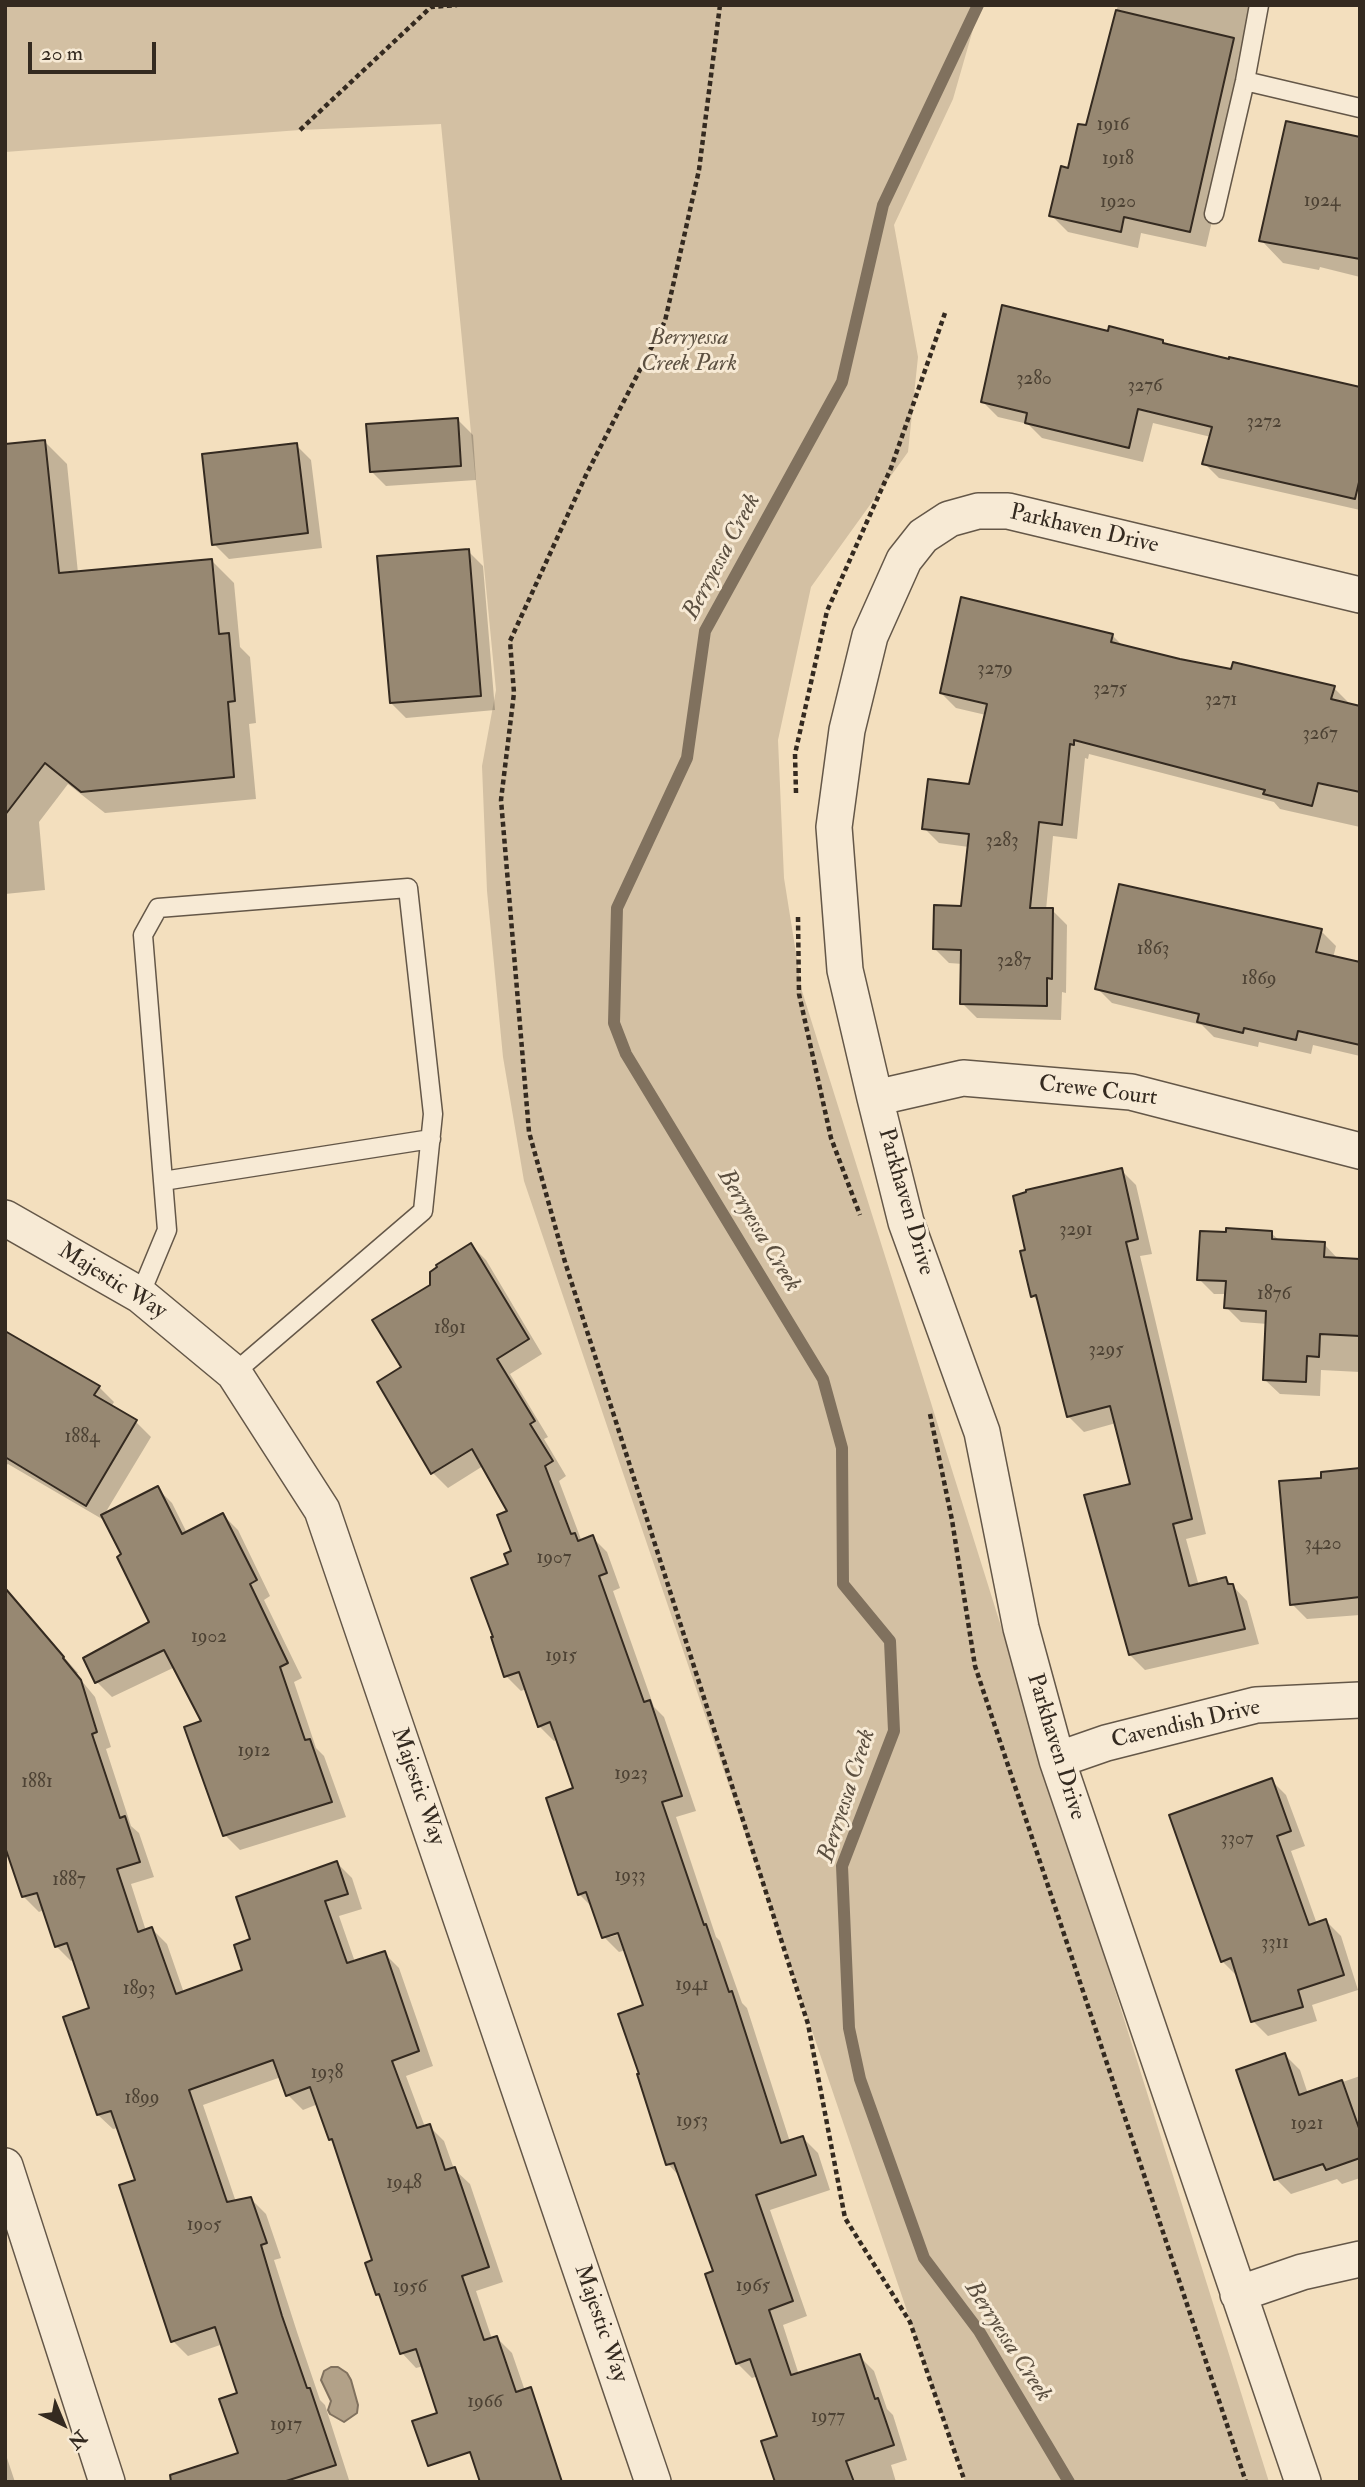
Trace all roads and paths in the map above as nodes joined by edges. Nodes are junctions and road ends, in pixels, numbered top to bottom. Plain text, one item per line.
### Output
1 (457, 5) edge
2 (720, 5) edge
3 (1259, 5) edge
4 (1245, 81) junction
5 (1360, 108) edge
6 (300, 130) dead end
7 (1214, 214) dead end
8 (1360, 595) edge
9 (875, 1098) junction
10 (431, 1139) junction
11 (1360, 1151) edge
12 (163, 1181) junction
13 (5, 1218) edge
14 (140, 1295) junction
15 (234, 1373) junction
16 (1360, 1700) edge
17 (1057, 1760) junction
18 (5, 2166) edge
19 (1360, 2259) edge
20 (1238, 2294) junction
21 (107, 2482) edge
22 (653, 2482) edge
23 (965, 2482) edge
24 (1303, 2482) edge

1 - 6 path
2 - 23 path
3 - 4 lane
4 - 5 lane
4 - 7 lane
8 - 9 street, Parkhaven Drive
9 - 11 street, Crewe Court
9 - 17 street, Parkhaven Drive
10 - 12 lane
10 - 12 lane
10 - 15 lane
12 - 14 lane
13 - 14 street, Majestic Way
14 - 15 street, Majestic Way
15 - 22 street, Majestic Way
16 - 17 street, Cavendish Drive
17 - 20 street, Parkhaven Drive
18 - 21 street
19 - 20 street
20 - 24 street, Parkhaven Drive

